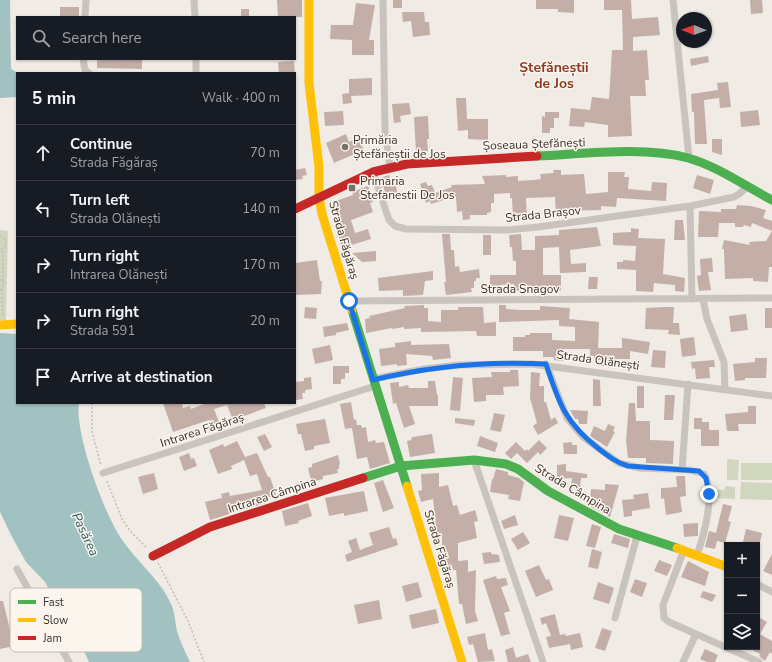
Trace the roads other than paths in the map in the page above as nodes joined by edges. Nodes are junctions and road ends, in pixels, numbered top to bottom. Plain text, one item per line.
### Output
1 (86, 0) edge
2 (194, 0) edge
3 (309, 0) edge
4 (383, 0) edge
5 (673, 0) edge
6 (85, 16) edge
7 (195, 16) edge
8 (84, 60) edge
9 (196, 60) edge
10 (88, 72) edge
11 (196, 72) edge
12 (689, 158) junction
13 (390, 167) junction
14 (373, 172) junction
15 (747, 187) junction
16 (319, 197) junction
17 (772, 200) edge
18 (690, 206) junction
19 (296, 208) edge
20 (772, 298) edge
21 (692, 299) junction
22 (703, 299) junction
23 (349, 301) junction
24 (1, 322) edge
25 (16, 324) edge
26 (546, 364) junction
27 (374, 383) junction
28 (688, 384) junction
29 (725, 390) junction
30 (772, 396) edge
31 (474, 460) junction
32 (401, 466) junction
33 (682, 470) junction
34 (103, 473) road end
35 (637, 536) junction
36 (684, 550) junction
37 (697, 555) junction
38 (154, 556) road end
39 (724, 566) edge
40 (17, 568) dead end
41 (760, 586) edge
42 (28, 588) edge
43 (772, 592) edge
44 (614, 618) dead end
45 (696, 634) junction
46 (63, 652) edge
47 (69, 662) edge
48 (462, 662) edge
49 (543, 662) edge
50 (683, 662) edge
51 (758, 662) edge

1 - 6 street
2 - 7 street
3 - 16 street, Strada Făgăraș
4 - 13 street
5 - 12 street
8 - 10 street
9 - 11 street
12 - 13 street, Șoseaua Ștefănești
12 - 15 street, Șoseaua Ștefănești
13 - 14 street, Șoseaua Ștefănești
14 - 16 street, Șoseaua Ștefănești
14 - 18 street, Strada Brașov
15 - 17 street, Șoseaua Ștefănești
15 - 18 street, Strada Brașov
16 - 19 street, Șoseaua Ștefănești
16 - 23 street, Strada Făgăraș
18 - 21 street
20 - 22 street, Strada Snagov
21 - 22 street, Strada Snagov
21 - 23 street, Strada Snagov
22 - 29 street
23 - 27 street, Strada Făgăraș
24 - 25 street
26 - 27 street, Strada Olănești
26 - 28 street, Strada Olănești
26 - 33 street
27 - 32 street, Strada Făgăraș
27 - 34 street, Intrarea Făgăraș
28 - 29 street, Strada Olănești
28 - 33 street
29 - 30 street, Strada Olănești
31 - 32 street, Strada Câmpina
31 - 35 street, Strada Câmpina
31 - 49 street
32 - 38 street, Intrarea Câmpina
32 - 48 street, Strada Făgăraș
33 - 37 street
35 - 36 street, Strada Câmpina
35 - 44 street
36 - 37 street, Strada Câmpina
36 - 45 street
37 - 39 street, Strada Câmpina
40 - 42 street
41 - 43 street
45 - 50 street
45 - 51 street
46 - 47 street

